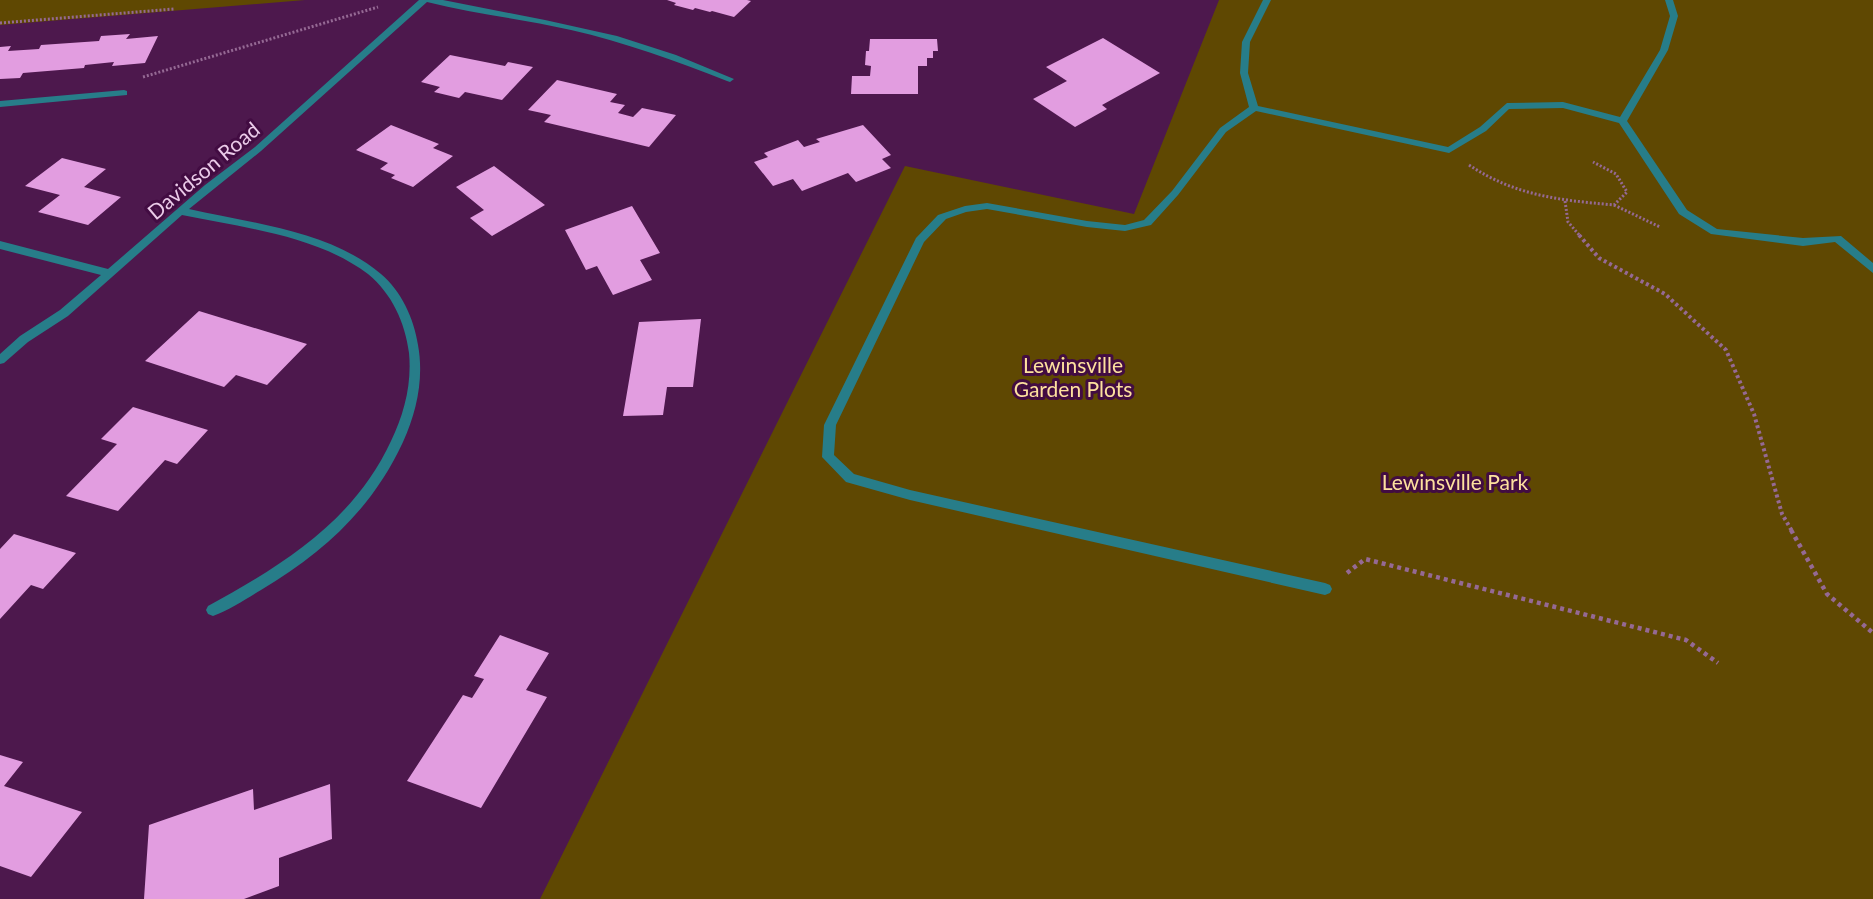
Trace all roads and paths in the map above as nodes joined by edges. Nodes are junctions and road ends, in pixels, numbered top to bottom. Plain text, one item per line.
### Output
1 (424, 0) edge
2 (430, 0) edge
3 (1267, 0) edge
4 (1669, 0) edge
5 (174, 9) dead end
6 (414, 9) junction
7 (0, 23) edge
8 (730, 79) dead end
9 (124, 93) joint
10 (0, 104) edge
11 (1254, 108) junction
12 (1622, 121) junction
13 (1449, 150) junction
14 (1593, 162) dead end
15 (1565, 201) junction
16 (180, 210) junction
17 (0, 246) edge
18 (1873, 269) edge
19 (109, 273) junction
20 (0, 360) edge
21 (1325, 589) joint
22 (213, 610) dead end
23 (1873, 633) edge
24 (1718, 663) dead end

1 - 6 street, Davidson Road
2 - 8 street
3 - 11 street
4 - 12 street
5 - 7 path
6 - 9 path
6 - 16 street, Davidson Road
9 - 10 street
11 - 13 street
11 - 21 street
12 - 13 street
12 - 18 street
13 - 15 path
14 - 15 path
15 - 23 path
16 - 19 street, Davidson Road
16 - 22 street
17 - 19 street
19 - 20 street, Davidson Road
21 - 24 path

